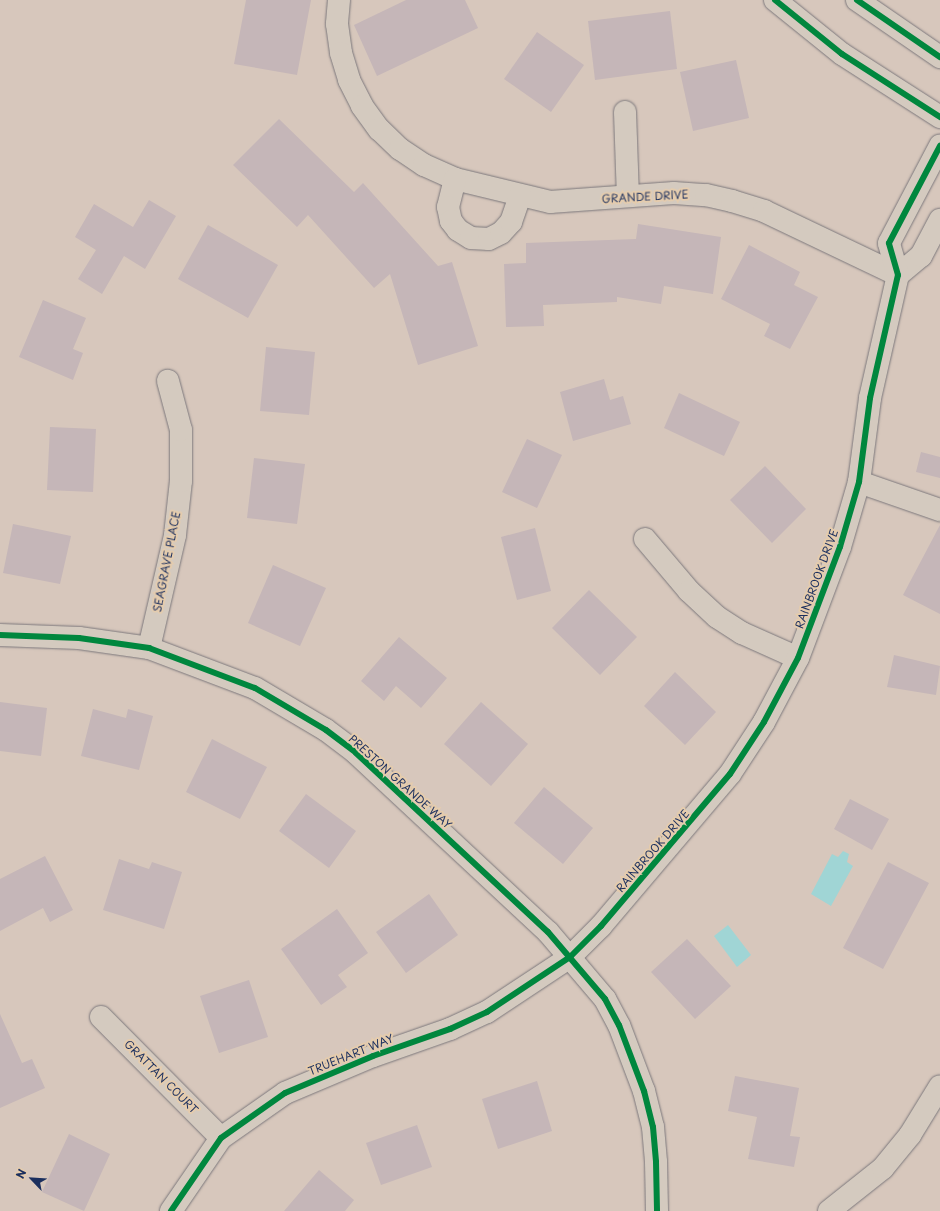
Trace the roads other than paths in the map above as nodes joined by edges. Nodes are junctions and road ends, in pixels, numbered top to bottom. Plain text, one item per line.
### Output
1 (339, 0) edge
2 (775, 0) edge
3 (857, 0) edge
4 (940, 57) edge
5 (625, 112) dead end
6 (940, 117) edge
7 (940, 146) edge
8 (455, 179) junction
9 (520, 196) junction
10 (628, 196) junction
11 (940, 220) edge
12 (898, 275) junction
13 (168, 381) dead end
14 (859, 482) junction
15 (940, 510) edge
16 (644, 539) dead end
17 (0, 635) edge
18 (149, 648) junction
19 (798, 658) junction
20 (570, 957) junction
21 (101, 1017) dead end
22 (940, 1086) edge
23 (221, 1138) junction
24 (170, 1211) edge
25 (657, 1211) edge
26 (829, 1211) edge

1 - 8 street, GRANDE DRIVE
2 - 6 street
3 - 4 street
5 - 10 street
7 - 12 street, RAINBROOK DRIVE
8 - 9 street, GRANDE DRIVE
8 - 9 street
9 - 10 street, GRANDE DRIVE
10 - 12 street, GRANDE DRIVE
11 - 12 street
12 - 14 street, RAINBROOK DRIVE
13 - 18 street, SEAGRAVE PLACE
14 - 15 street
14 - 19 street, RAINBROOK DRIVE
16 - 19 street
17 - 18 street, PRESTON GRANDE WAY
18 - 20 street, PRESTON GRANDE WAY
19 - 20 street, RAINBROOK DRIVE
20 - 23 street, TRUEHART WAY
20 - 25 street, PRESTON GRANDE WAY
21 - 23 street, GRATTAN COURT
22 - 26 street
23 - 24 street, TRUEHART WAY

